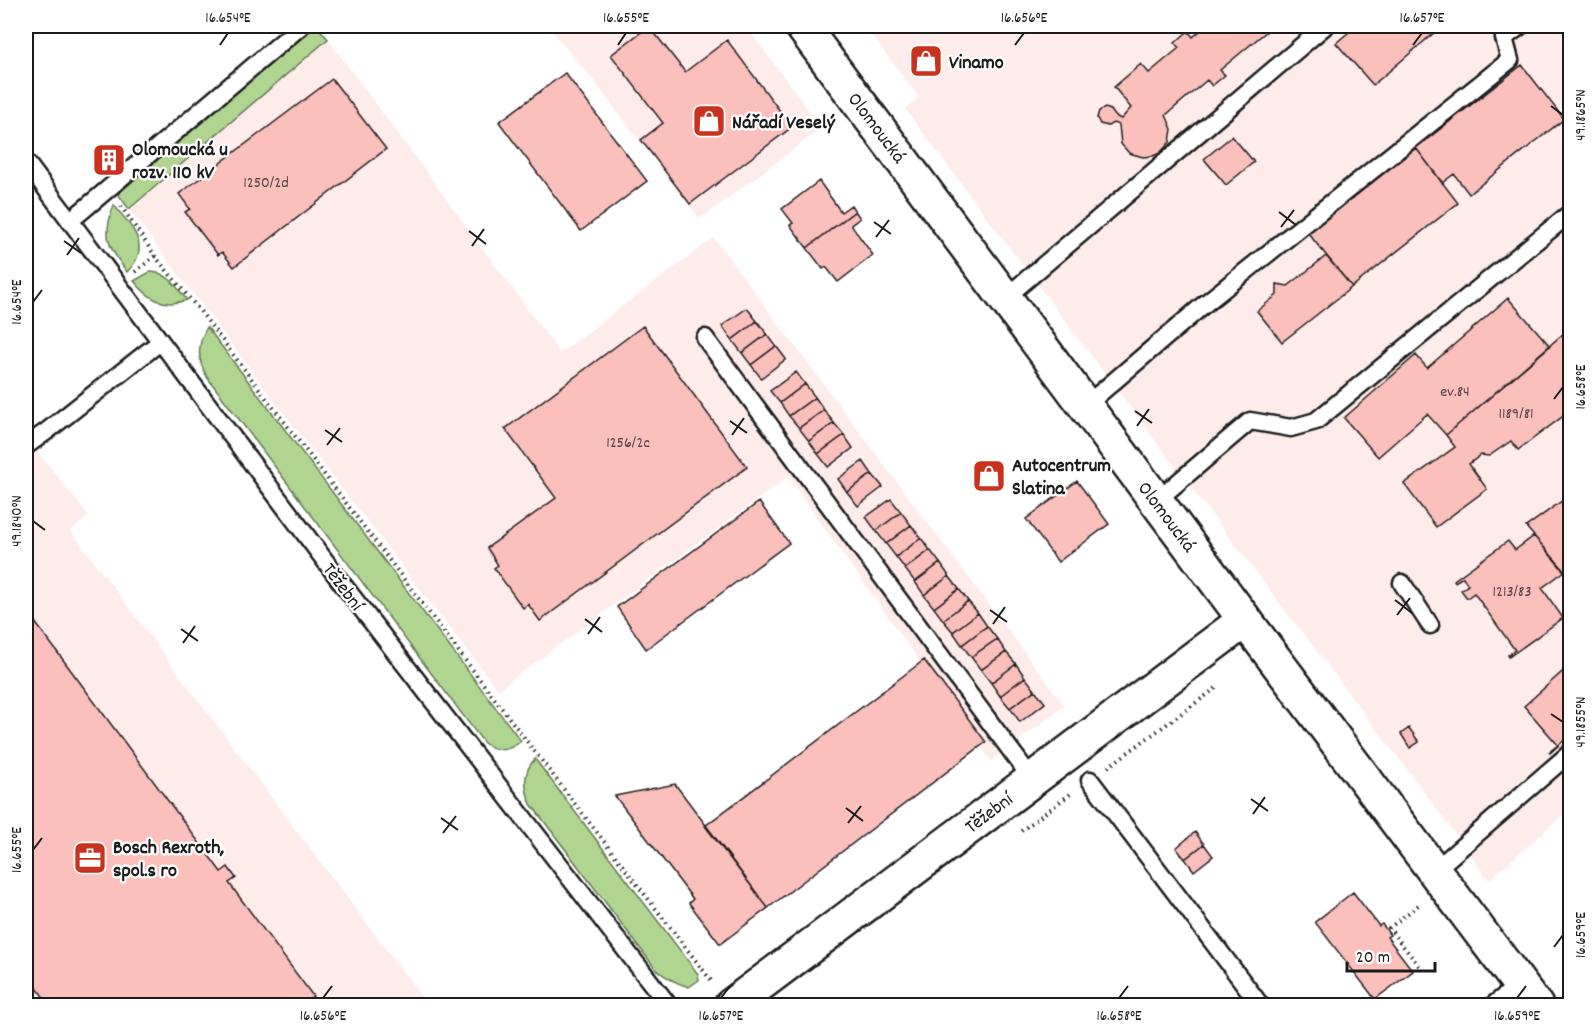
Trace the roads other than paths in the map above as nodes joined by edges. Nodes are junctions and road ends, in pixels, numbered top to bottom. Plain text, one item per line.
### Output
1 (301, 26) edge
2 (802, 26) edge
3 (1325, 26) edge
4 (1520, 26) edge
5 (26, 162) edge
6 (1568, 215) dead end
7 (70, 221) junction
8 (1005, 298) junction
9 (705, 338) dead end
10 (160, 342) junction
11 (1085, 406) junction
12 (26, 446) edge
13 (1156, 501) junction
14 (1402, 583) dead end
15 (1245, 620) junction
16 (1430, 625) dead end
17 (1570, 753) edge
18 (1032, 779) junction
19 (1090, 780) dead end
20 (1434, 870) junction
21 (723, 994) edge
22 (1528, 995) edge
23 (669, 1005) edge
24 (1261, 1005) edge
25 (1492, 1005) edge

1 - 7 lane
2 - 8 main road, Olomoucká
3 - 8 lane
4 - 11 lane
5 - 7 lane, Těžební
6 - 13 lane
7 - 10 lane, Těžební
8 - 11 main road, Olomoucká
9 - 18 lane
10 - 12 lane
10 - 23 lane, Těžební
11 - 13 main road, Olomoucká
13 - 15 main road, Olomoucká
14 - 16 lane
15 - 18 main road, Těžební
15 - 20 main road, Olomoucká
17 - 20 lane
18 - 21 main road, Těžební
19 - 24 lane
20 - 22 main road, Olomoucká
22 - 25 lane

